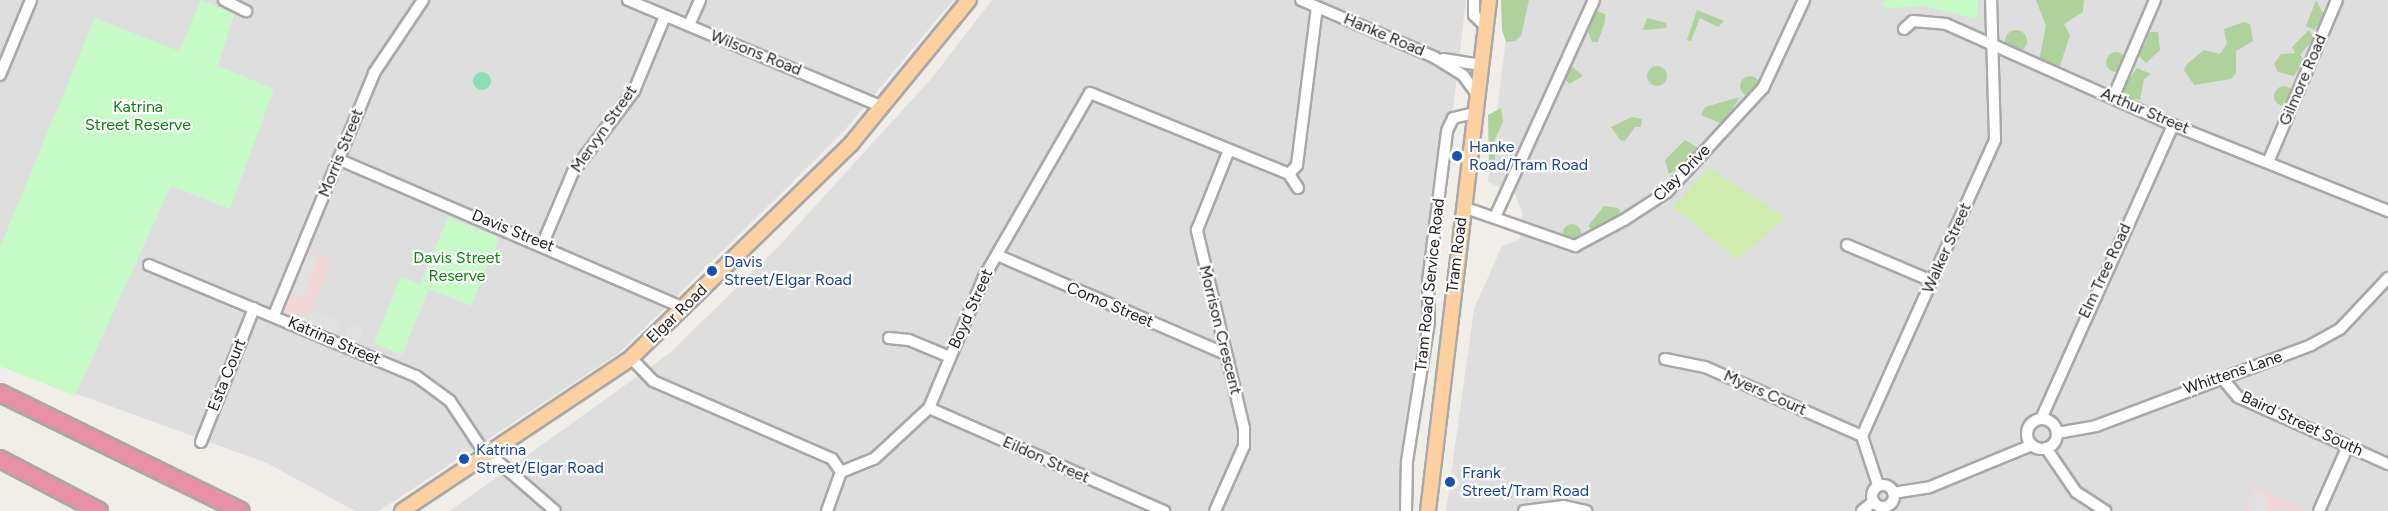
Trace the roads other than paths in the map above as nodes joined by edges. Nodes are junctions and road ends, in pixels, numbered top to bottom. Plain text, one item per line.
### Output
1 (31, 0) edge
2 (224, 0) edge
3 (423, 0) edge
4 (628, 0) edge
5 (700, 0) edge
6 (969, 0) edge
7 (1302, 0) edge
8 (1474, 0) edge
9 (1489, 0) edge
10 (1594, 0) edge
11 (1804, 0) edge
12 (1991, 0) edge
13 (2155, 0) edge
14 (2337, 0) edge
15 (1317, 7) junction
16 (246, 11) dead end
17 (665, 16) junction
18 (689, 25) junction
19 (1485, 26) junction
20 (1904, 29) dead end
21 (1992, 44) junction
22 (1434, 57) junction
23 (1480, 65) junction
24 (1, 70) edge
25 (1477, 94) junction
26 (2113, 98) junction
27 (882, 107) junction
28 (1475, 113) junction
29 (2172, 124) junction
30 (1228, 150) junction
31 (339, 160) junction
32 (2269, 160) junction
33 (1289, 174) junction
34 (1299, 188) dead end
35 (1463, 207) junction
36 (2388, 211) edge
37 (1499, 217) junction
38 (543, 243) junction
39 (1847, 245) dead end
40 (996, 255) junction
41 (149, 265) dead end
42 (2388, 278) edge
43 (1932, 281) junction
44 (254, 308) junction
45 (684, 308) junction
46 (274, 315) junction
47 (889, 338) dead end
48 (1224, 353) junction
49 (950, 357) junction
50 (631, 358) junction
51 (1665, 359) dead end
52 (2222, 378) junction
53 (0, 393) edge
54 (929, 408) junction
55 (2041, 419) junction
56 (2057, 433) junction
57 (1862, 436) junction
58 (201, 442) dead end
59 (2032, 445) junction
60 (2348, 446) junction
61 (2046, 448) junction
62 (491, 455) junction
63 (0, 459) edge
64 (2388, 464) edge
65 (841, 472) junction
66 (448, 483) junction
67 (1878, 485) junction
68 (1893, 493) junction
69 (1873, 502) junction
70 (238, 510) edge
71 (99, 511) edge
72 (402, 511) edge
73 (417, 511) edge
74 (555, 511) edge
75 (827, 511) edge
76 (1164, 511) edge
77 (1215, 511) edge
78 (1406, 511) edge
79 (1428, 511) edge
80 (1524, 511) edge
81 (1586, 511) edge
82 (1862, 511) edge
83 (2105, 511) edge
84 (2319, 511) edge

1 - 24 street
2 - 16 street
3 - 31 street, Morris Street
4 - 17 street, Wilsons Road
5 - 18 street
6 - 27 main road, Elgar Road
7 - 15 street, Hanke Road
8 - 19 street
9 - 19 main road, Tram Road
10 - 37 street
11 - 37 street, Clay Drive
12 - 21 street, Walker Street
13 - 26 street
14 - 32 street, Gilmore Road
15 - 22 street, Hanke Road
15 - 33 street
17 - 18 street, Wilsons Road
17 - 38 street, Mervyn Street
18 - 27 street, Wilsons Road
19 - 23 main road, Tram Road
20 - 21 street, Arthur Street
21 - 26 street, Arthur Street
21 - 43 street, Walker Street
22 - 23 street, Hanke Road
22 - 25 street, Hanke Road
23 - 25 main road, Tram Road
25 - 28 main road, Tram Road
26 - 29 street, Arthur Street
27 - 45 main road, Elgar Road
28 - 35 main road, Tram Road
28 - 78 street, Tram Road Service Road
29 - 32 street, Arthur Street
29 - 55 street, Elm Tree Road
30 - 33 street, Boyd Street
30 - 40 street, Boyd Street
30 - 48 street, Morrison Crescent
31 - 38 street, Davis Street
31 - 46 street, Morris Street
32 - 36 street, Arthur Street
33 - 34 street
35 - 37 street, Clay Drive
35 - 79 main road, Tram Road
38 - 45 street, Davis Street
39 - 43 street
40 - 48 street, Como Street
40 - 49 street, Boyd Street
41 - 44 street, Katrina Street
42 - 52 street, Whittens Lane
43 - 57 street, Walker Street
44 - 46 street, Katrina Street
44 - 58 street, Esta Court
45 - 50 main road, Elgar Road
46 - 62 street, Katrina Street
47 - 49 street
48 - 77 street, Morrison Crescent
49 - 54 street, Boyd Street
50 - 62 main road, Elgar Road
50 - 65 street
51 - 57 street, Myers Court
52 - 56 street, Whittens Lane
52 - 60 street, Baird Street South
53 - 70 highway
54 - 65 street, Boyd Street
54 - 76 street, Eildon Street
55 - 56 street
55 - 59 street, Elm Tree Road
56 - 61 street
57 - 67 street
59 - 61 street
59 - 68 street
60 - 64 street, Baird Street South
60 - 84 street
61 - 83 street
62 - 66 main road, Elgar Road
62 - 74 street, Katrina Street
63 - 71 highway
65 - 75 street
66 - 72 main road, Elgar Road
66 - 73 main road, Elgar Road
67 - 68 street
67 - 69 street
68 - 69 street
69 - 82 street
80 - 81 street

